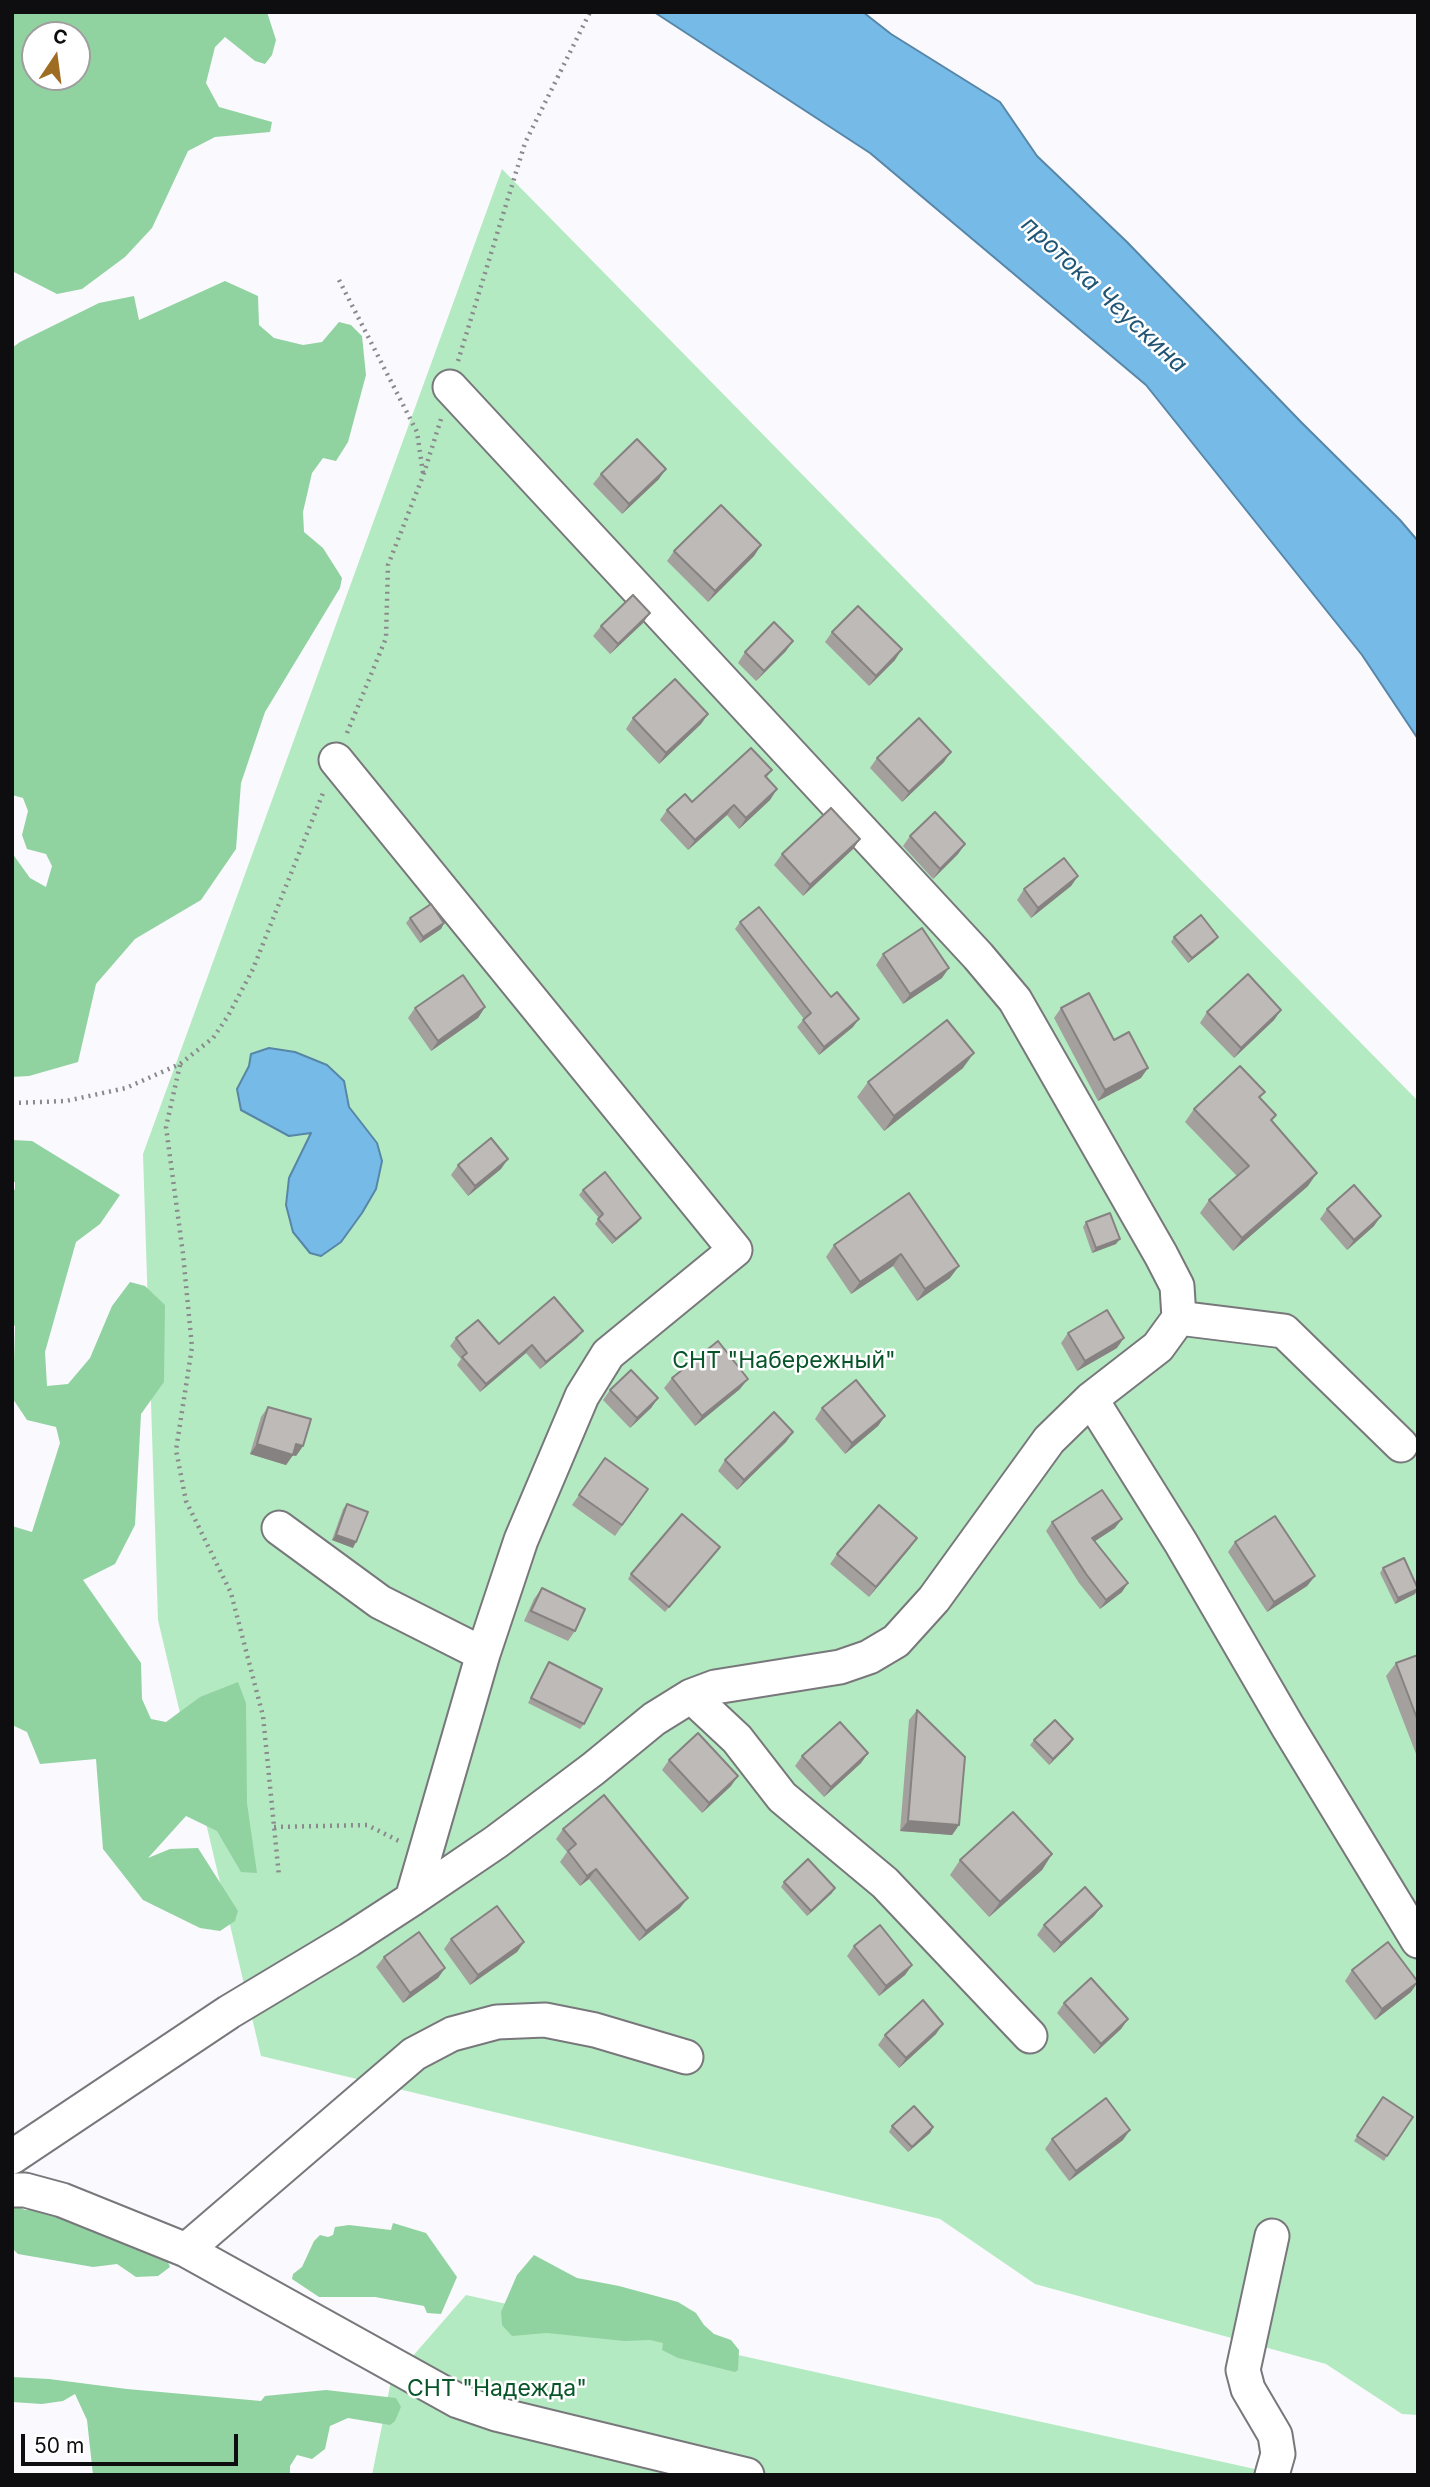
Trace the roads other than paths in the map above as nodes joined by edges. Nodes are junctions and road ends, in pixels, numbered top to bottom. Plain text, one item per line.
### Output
1 (450, 387) road end
2 (336, 760) road end
3 (1179, 1318) junction
4 (1091, 1399) junction
5 (1401, 1445) dead end
6 (278, 1528) dead end
7 (484, 1654) junction
8 (691, 1696) junction
9 (412, 1899) junction
10 (1418, 1941) edge
11 (1030, 2036) dead end
12 (686, 2057) dead end
13 (12, 2157) edge
14 (12, 2190) edge
15 (1272, 2236) dead end
16 (186, 2250) junction
17 (747, 2475) edge
18 (1272, 2475) edge

1 - 3 street
2 - 7 street
3 - 4 street
3 - 5 street
4 - 8 street
4 - 10 street
6 - 7 street
7 - 9 street
8 - 9 street
8 - 11 street
9 - 13 street
12 - 16 street
14 - 16 street
15 - 18 street
16 - 17 street

